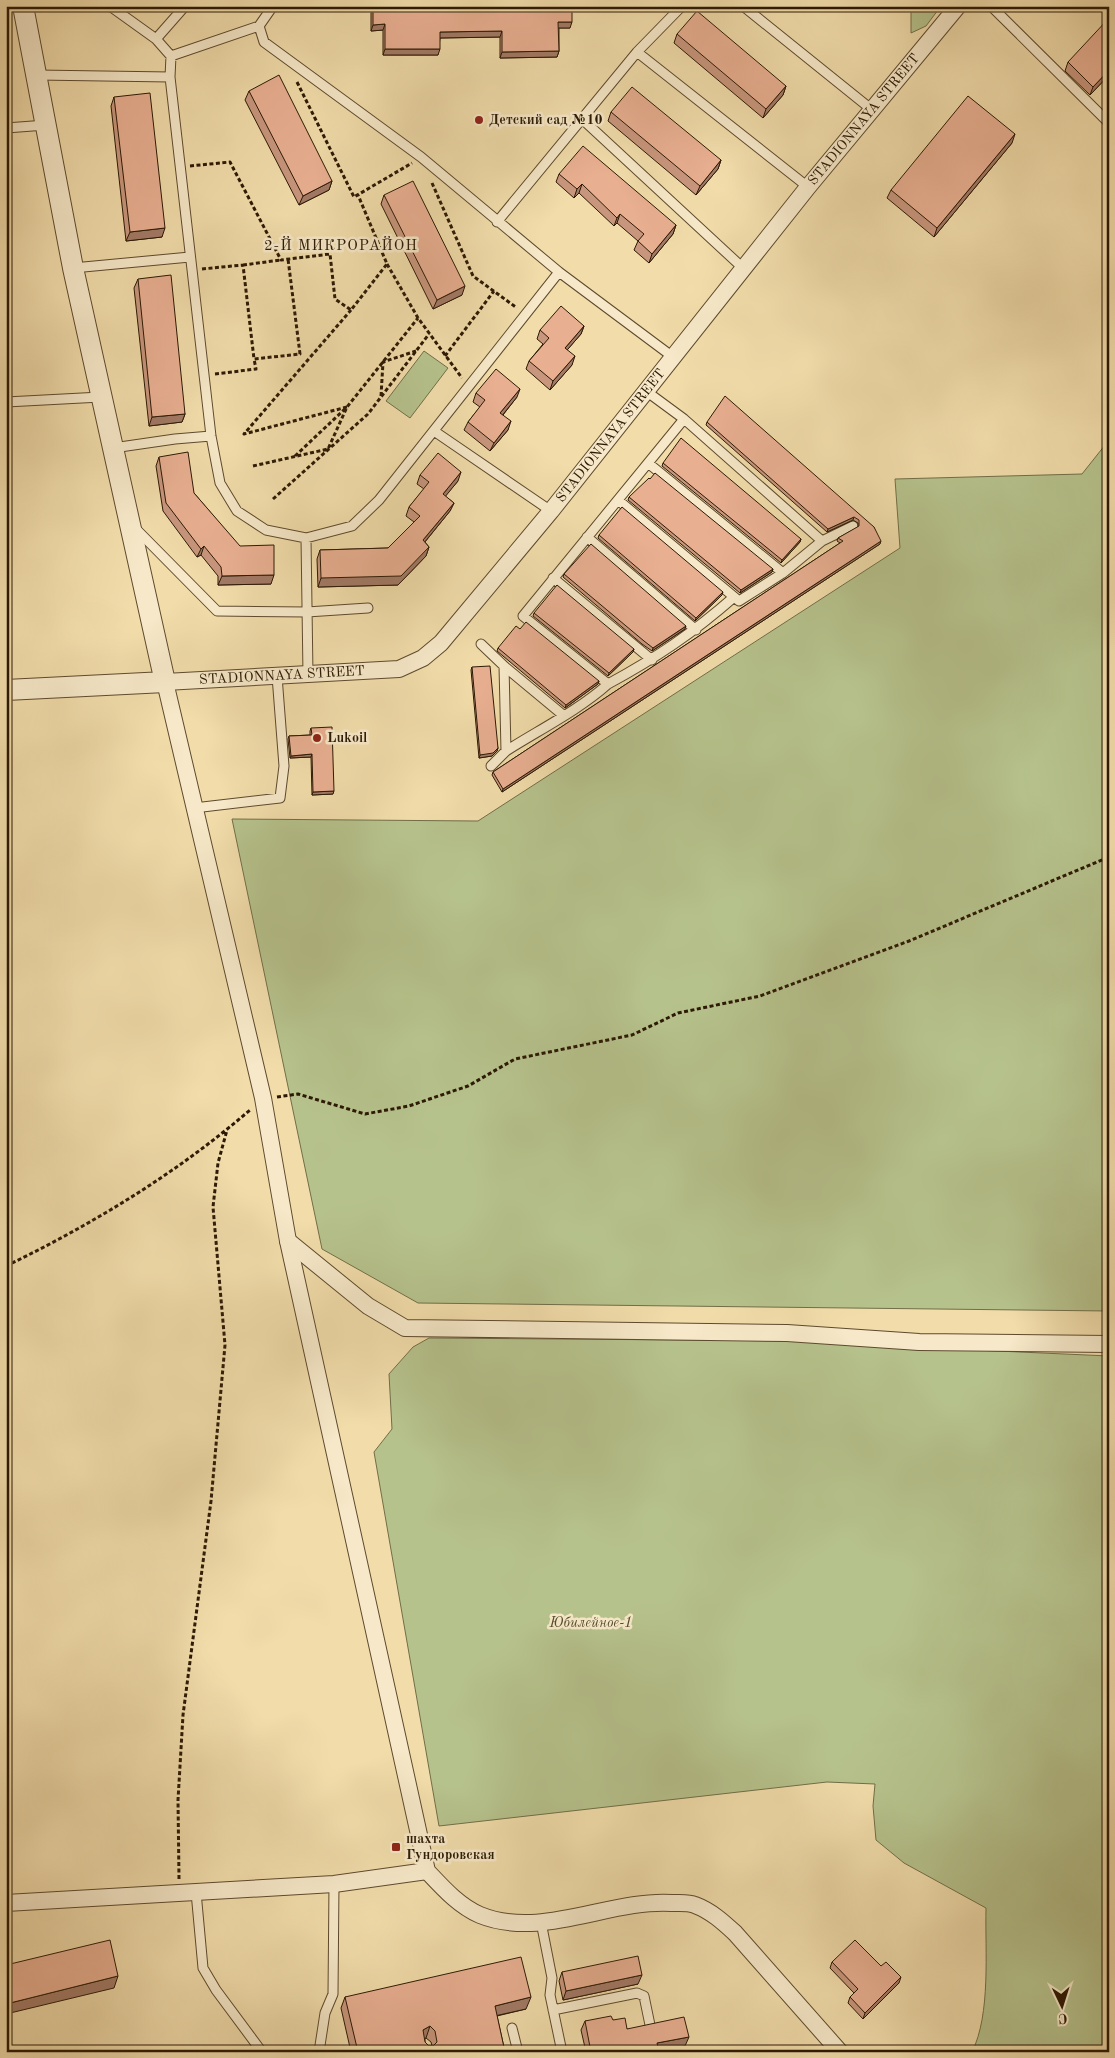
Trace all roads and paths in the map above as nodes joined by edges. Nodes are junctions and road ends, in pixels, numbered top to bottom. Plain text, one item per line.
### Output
1 (23, 6) edge
2 (110, 6) edge
3 (185, 6) edge
4 (273, 6) edge
5 (682, 6) edge
6 (743, 6) edge
7 (958, 6) edge
8 (991, 6) edge
9 (259, 26) junction
10 (156, 39) junction
11 (637, 52) junction
12 (171, 56) junction
13 (285, 57) junction
14 (37, 75) junction
15 (170, 77) junction
16 (871, 109) junction
17 (581, 118) junction
18 (1109, 124) edge
19 (46, 125) junction
20 (6, 128) edge
21 (420, 157) junction
22 (180, 167) junction
23 (808, 187) junction
24 (358, 195) junction
25 (497, 222) junction
26 (190, 257) junction
27 (288, 259) junction
28 (281, 260) junction
29 (243, 264) junction
30 (387, 264) junction
31 (73, 268) junction
32 (744, 269) junction
33 (191, 270) junction
34 (559, 272) junction
35 (494, 291) junction
36 (351, 310) junction
37 (526, 314) junction
38 (418, 318) junction
39 (429, 334) junction
40 (417, 351) junction
41 (445, 356) junction
42 (673, 357) junction
43 (254, 359) junction
44 (383, 362) junction
45 (204, 375) junction
46 (468, 387) junction
47 (646, 391) junction
48 (102, 397) junction
49 (380, 397) junction
50 (6, 402) edge
51 (347, 407) junction
52 (684, 419) junction
53 (434, 431) junction
54 (211, 436) junction
55 (113, 448) junction
56 (328, 449) junction
57 (295, 456) junction
58 (648, 462) junction
59 (253, 466) dead end
60 (272, 499) dead end
61 (618, 500) junction
62 (551, 511) junction
63 (130, 523) junction
64 (853, 526) dead end
65 (587, 537) junction
66 (306, 538) junction
67 (822, 541) junction
68 (783, 573) junction
69 (553, 578) junction
70 (734, 596) junction
71 (368, 608) dead end
72 (307, 612) junction
73 (696, 630) junction
74 (481, 644) dead end
75 (652, 660) junction
76 (504, 666) junction
77 (308, 674) junction
78 (276, 676) junction
79 (165, 682) junction
80 (608, 684) junction
81 (6, 690) edge
82 (563, 715) junction
83 (506, 751) junction
84 (491, 766) dead end
85 (194, 808) junction
86 (1109, 857) edge
87 (260, 1101) junction
88 (227, 1130) junction
89 (288, 1241) junction
90 (6, 1266) edge
91 (1109, 1344) edge
92 (427, 1871) junction
93 (334, 1884) junction
94 (196, 1892) junction
95 (179, 1893) junction
96 (6, 1903) edge
97 (541, 1922) junction
98 (553, 2010) junction
99 (650, 2025) edge
100 (512, 2028) dead end
101 (262, 2052) edge
102 (319, 2052) edge
103 (518, 2052) edge
104 (562, 2052) edge
105 (840, 2052) edge

1 - 14 street
2 - 10 lane
3 - 10 lane
4 - 9 lane
5 - 11 lane
6 - 16 lane
7 - 16 street, STADIONNAYA STREET
8 - 18 lane
9 - 12 lane
9 - 13 lane
10 - 12 lane
11 - 17 lane
11 - 23 lane
12 - 15 lane
13 - 21 lane
13 - 24 path
14 - 15 lane
14 - 19 street
15 - 22 lane
16 - 23 street, STADIONNAYA STREET
17 - 25 lane
17 - 32 lane
19 - 20 lane
19 - 31 street
21 - 24 path
21 - 25 lane
21 - 35 path
22 - 26 lane
22 - 28 path
23 - 32 street, STADIONNAYA STREET
24 - 30 path
25 - 34 lane
26 - 31 lane
26 - 33 lane
27 - 28 path
27 - 36 path
27 - 43 path
28 - 29 path
29 - 33 path
29 - 43 path
30 - 36 path
30 - 38 path
31 - 48 street
32 - 42 street, STADIONNAYA STREET
33 - 45 lane
34 - 37 lane
34 - 42 lane
35 - 37 path
35 - 41 path
36 - 51 path
37 - 46 lane
38 - 39 path
38 - 44 path
39 - 40 path
39 - 41 path
40 - 44 path
40 - 49 path
41 - 46 path
42 - 47 street, STADIONNAYA STREET
43 - 45 path
44 - 49 path
44 - 51 path
45 - 54 lane
46 - 53 lane
47 - 52 lane
47 - 62 street, STADIONNAYA STREET
48 - 50 lane
48 - 55 street
49 - 56 path
51 - 56 path
51 - 57 path
52 - 58 lane
52 - 67 lane
53 - 62 lane
53 - 66 lane
54 - 55 lane
54 - 66 lane
55 - 63 street
56 - 57 path
56 - 60 path
57 - 59 path
58 - 61 lane
58 - 68 lane
61 - 65 lane
61 - 70 lane
62 - 77 street, STADIONNAYA STREET
63 - 72 lane
63 - 79 street
64 - 67 lane
65 - 69 lane
65 - 73 lane
66 - 72 lane
67 - 68 lane
68 - 70 lane
69 - 75 lane
69 - 80 lane
70 - 73 lane
71 - 72 lane
72 - 77 lane
73 - 75 lane
74 - 76 lane
75 - 80 lane
76 - 82 lane
76 - 83 lane
77 - 78 street, STADIONNAYA STREET
78 - 79 street, STADIONNAYA STREET
78 - 85 lane
79 - 81 street
79 - 85 street
80 - 82 lane
82 - 83 lane
83 - 84 lane
85 - 87 street
86 - 87 path
87 - 88 path
87 - 89 street
88 - 90 path
88 - 95 path
89 - 91 street
89 - 92 street
92 - 93 street
92 - 97 street
93 - 94 street
93 - 102 lane
94 - 95 street
94 - 101 lane
95 - 96 street
97 - 98 lane
97 - 105 street
98 - 99 lane
98 - 104 lane
100 - 103 lane

